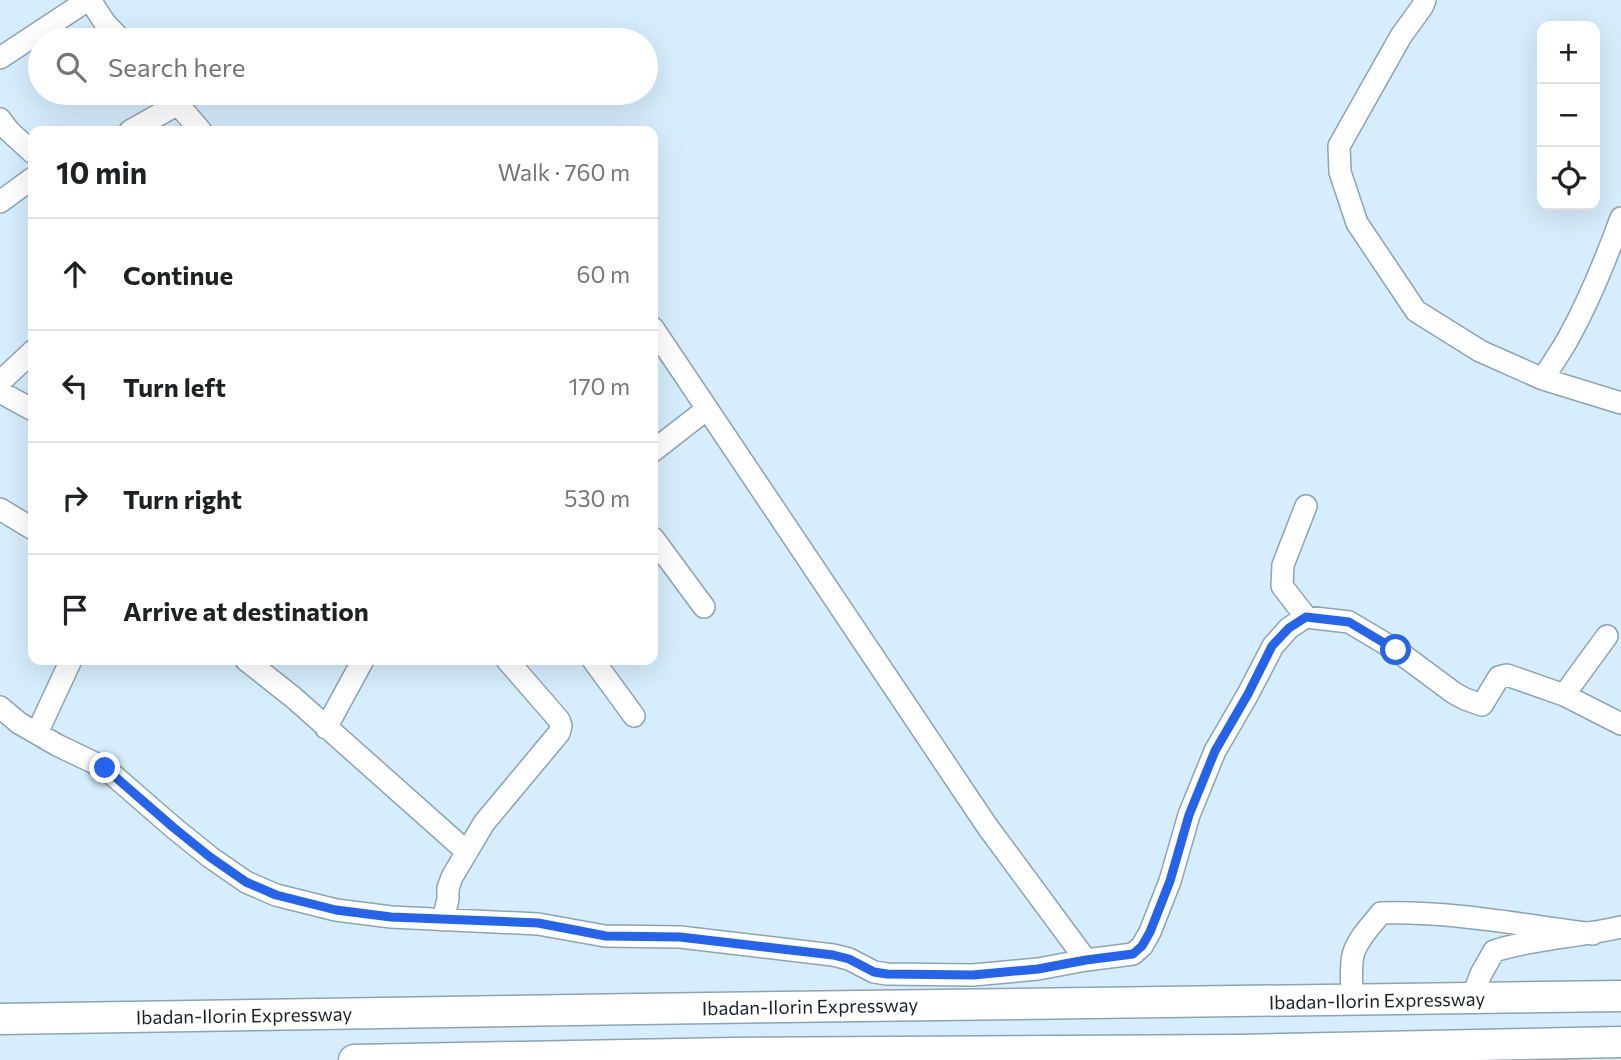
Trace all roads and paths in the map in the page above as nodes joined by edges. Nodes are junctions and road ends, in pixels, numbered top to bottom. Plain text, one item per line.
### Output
1 (1425, 0) edge
2 (95, 3) edge
3 (52, 28) edge
4 (110, 28) edge
5 (28, 42) edge
6 (0, 58) edge
7 (165, 105) edge
8 (178, 105) edge
9 (0, 119) edge
10 (137, 126) edge
11 (197, 126) edge
12 (28, 148) edge
13 (28, 182) edge
14 (0, 202) edge
15 (1619, 230) edge
16 (658, 336) edge
17 (28, 356) edge
18 (1543, 379) junction
19 (0, 382) edge
20 (0, 392) edge
21 (1621, 403) edge
22 (28, 407) edge
23 (707, 409) junction
24 (658, 447) edge
25 (1306, 506) dead end
26 (0, 509) edge
27 (28, 526) edge
28 (658, 545) edge
29 (705, 607) dead end
30 (1306, 617) junction
31 (1607, 636) dead end
32 (69, 665) edge
33 (252, 665) edge
34 (360, 665) edge
35 (511, 665) edge
36 (597, 665) edge
37 (1564, 695) junction
38 (0, 707) edge
39 (635, 716) dead end
40 (1621, 724) edge
41 (326, 728) junction
42 (37, 733) junction
43 (467, 852) junction
44 (443, 920) junction
45 (1621, 927) edge
46 (1593, 934) junction
47 (1086, 960) junction
48 (1621, 996) edge
49 (1472, 998) junction
50 (1352, 1000) junction
51 (0, 1020) edge
52 (1621, 1042) edge
53 (354, 1060) edge

1 - 18 street
2 - 3 street
2 - 4 street
5 - 6 street
7 - 10 street
8 - 11 street
9 - 12 street
13 - 14 street
15 - 18 street
16 - 23 street
17 - 19 street
18 - 21 street
20 - 22 street
23 - 24 street
23 - 47 street
25 - 30 street
26 - 27 street
28 - 29 street
30 - 37 street
30 - 47 street
31 - 37 street
32 - 42 street
33 - 41 street
34 - 41 street
35 - 43 street
36 - 39 street
37 - 40 street
38 - 42 street
41 - 43 street
42 - 44 street
43 - 44 street
44 - 47 street
45 - 46 street
46 - 49 street
46 - 50 street
48 - 49 highway, Ibadan-Ilorin Expressway
49 - 50 highway, Ibadan-Ilorin Expressway
50 - 51 highway, Ibadan-Ilorin Expressway
52 - 53 highway

